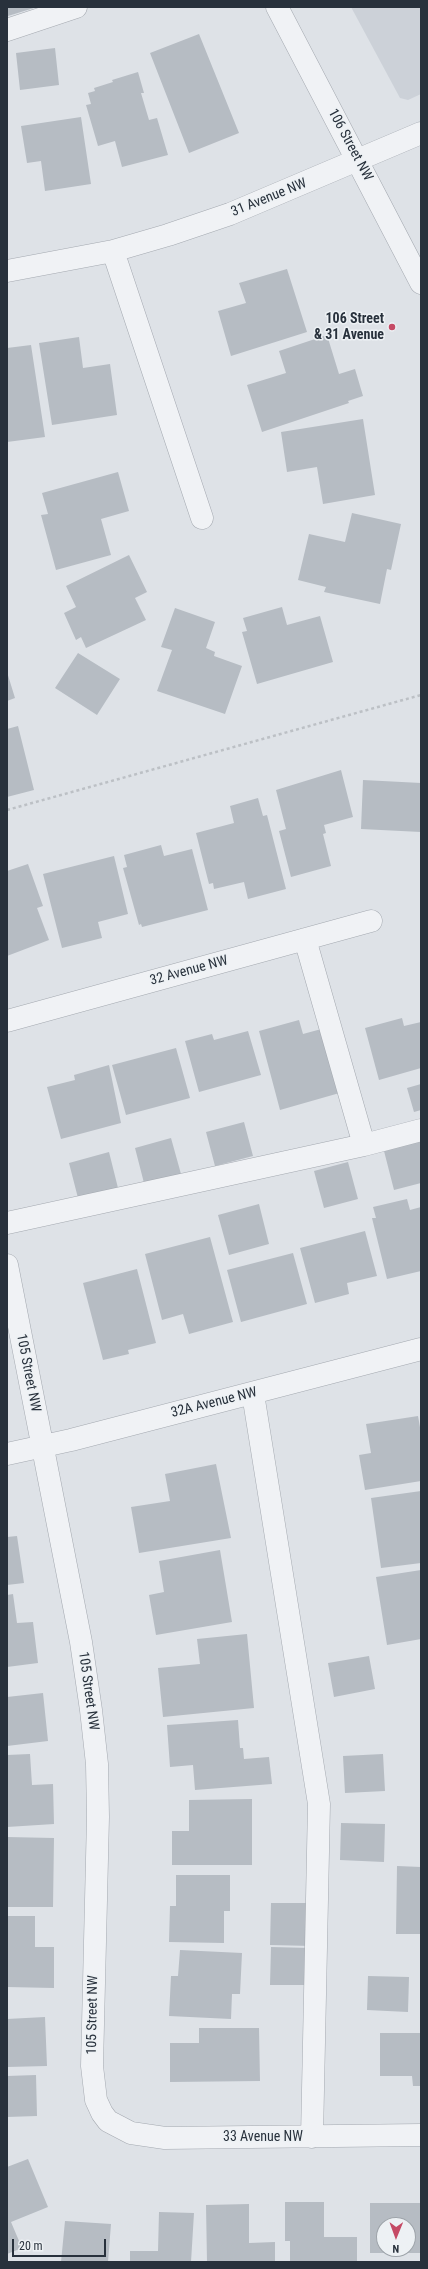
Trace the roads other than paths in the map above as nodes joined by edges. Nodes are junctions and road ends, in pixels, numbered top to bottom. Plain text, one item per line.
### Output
1 (76, 7) edge
2 (278, 7) edge
3 (7, 30) edge
4 (421, 133) edge
5 (358, 161) junction
6 (113, 251) junction
7 (7, 271) edge
8 (421, 283) edge
9 (202, 518) dead end
10 (371, 921) dead end
11 (305, 939) junction
12 (7, 1021) edge
13 (421, 1130) edge
14 (364, 1145) junction
15 (7, 1223) edge
16 (7, 1265) edge
17 (421, 1349) edge
18 (253, 1394) junction
19 (42, 1446) junction
20 (7, 1454) edge
21 (108, 2121) joint
22 (421, 2135) edge
23 (312, 2137) junction

1 - 3 street
2 - 5 street, 106 Street NW
4 - 5 street, 31 Avenue NW
5 - 6 street, 31 Avenue NW
5 - 8 street, 106 Street NW
6 - 7 street, 31 Avenue NW
6 - 9 street
10 - 11 street, 32 Avenue NW
11 - 12 street, 32 Avenue NW
11 - 14 street
13 - 14 street
14 - 15 street
16 - 19 street, 105 Street NW
17 - 18 street, 32A Avenue NW
18 - 19 street, 32A Avenue NW
18 - 23 street
19 - 20 street, 32A Avenue NW
19 - 21 street, 105 Street NW
21 - 23 street, 33 Avenue NW
22 - 23 street, 33 Avenue NW

